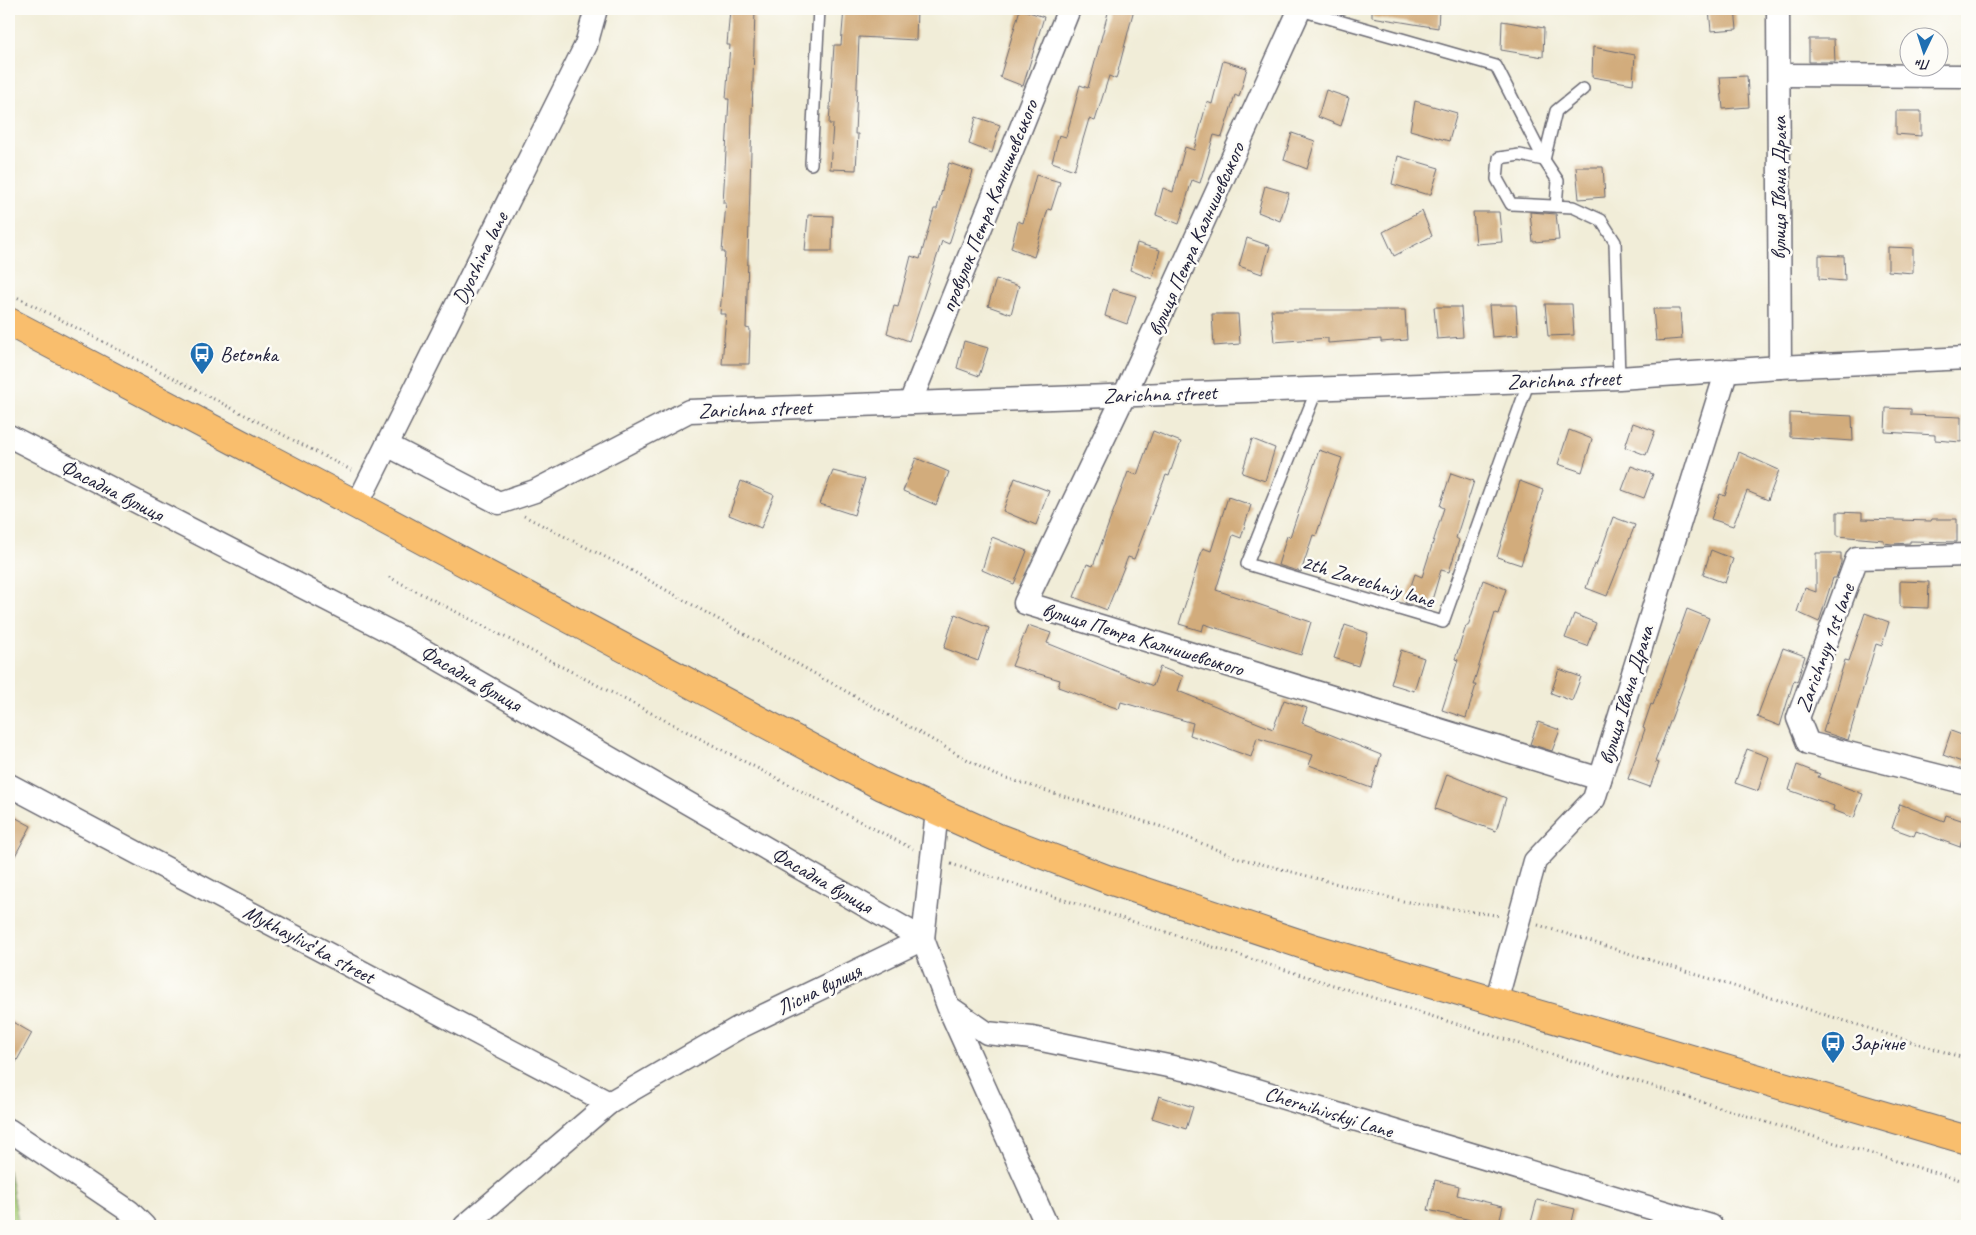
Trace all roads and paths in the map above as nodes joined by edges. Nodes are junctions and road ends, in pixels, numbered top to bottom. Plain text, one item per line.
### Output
1 (596, 9) edge
2 (820, 9) edge
3 (1069, 9) edge
4 (1298, 9) edge
5 (1778, 9) edge
6 (1778, 76) junction
7 (1967, 76) edge
8 (1583, 89) dead end
9 (1544, 160) junction
10 (812, 164) dead end
11 (1556, 206) junction
12 (9, 293) edge
13 (9, 322) edge
14 (1967, 358) edge
15 (1780, 367) junction
16 (1727, 370) junction
17 (1619, 378) junction
18 (1529, 381) junction
19 (1317, 389) junction
20 (1124, 396) junction
21 (910, 403) junction
22 (9, 436) edge
23 (387, 446) junction
24 (370, 480) junction
25 (357, 505) junction
26 (518, 513) dead end
27 (1967, 555) edge
28 (1600, 779) junction
29 (1967, 783) edge
30 (9, 785) edge
31 (937, 811) junction
32 (1519, 919) junction
33 (922, 939) junction
34 (1496, 1002) junction
35 (948, 1006) junction
36 (1967, 1059) edge
37 (609, 1103) junction
38 (9, 1130) edge
39 (1967, 1140) edge
40 (144, 1226) edge
41 (465, 1226) edge
42 (1047, 1226) edge
43 (1711, 1226) edge

1 - 23 street, Dyoshina lane
2 - 10 lane
3 - 21 street, провулок Петра Калнишевського
4 - 9 lane
4 - 20 street, вулиця Петра Калнишевського
5 - 6 street, вулиця Івана Драча
6 - 7 street
6 - 15 street, вулиця Івана Драча
8 - 9 lane
9 - 11 lane
9 - 11 lane
11 - 17 lane
12 - 24 path
13 - 25 main road
14 - 15 street, Zarichna street
15 - 16 street, Zarichna street
16 - 17 street, Zarichna street
16 - 28 street, вулиця Івана Драча
17 - 18 street, Zarichna street
18 - 19 street, Zarichna street
18 - 19 lane, 2th Zarechniy lane
19 - 20 street, Zarichna street
20 - 21 street, Zarichna street
20 - 28 street, вулиця Петра Калнишевського
21 - 23 street, Zarichna street
22 - 33 street, Фасадна вулиця
23 - 24 street, Dyoshina lane
24 - 25 street, Dyoshina lane
25 - 31 main road
26 - 32 path
27 - 29 street, Zarichnyy 1st lane
28 - 32 street, вулиця Івана Драча
30 - 37 street, Mykhaylivsʹka street
31 - 33 street
31 - 34 main road
32 - 34 street, вулиця Івана Драча
32 - 36 path
33 - 35 street
33 - 37 street, Лісна вулиця
34 - 39 main road
35 - 42 street
35 - 43 street, Chernihivskyi Lane
37 - 41 street, Лісна вулиця
38 - 40 street

